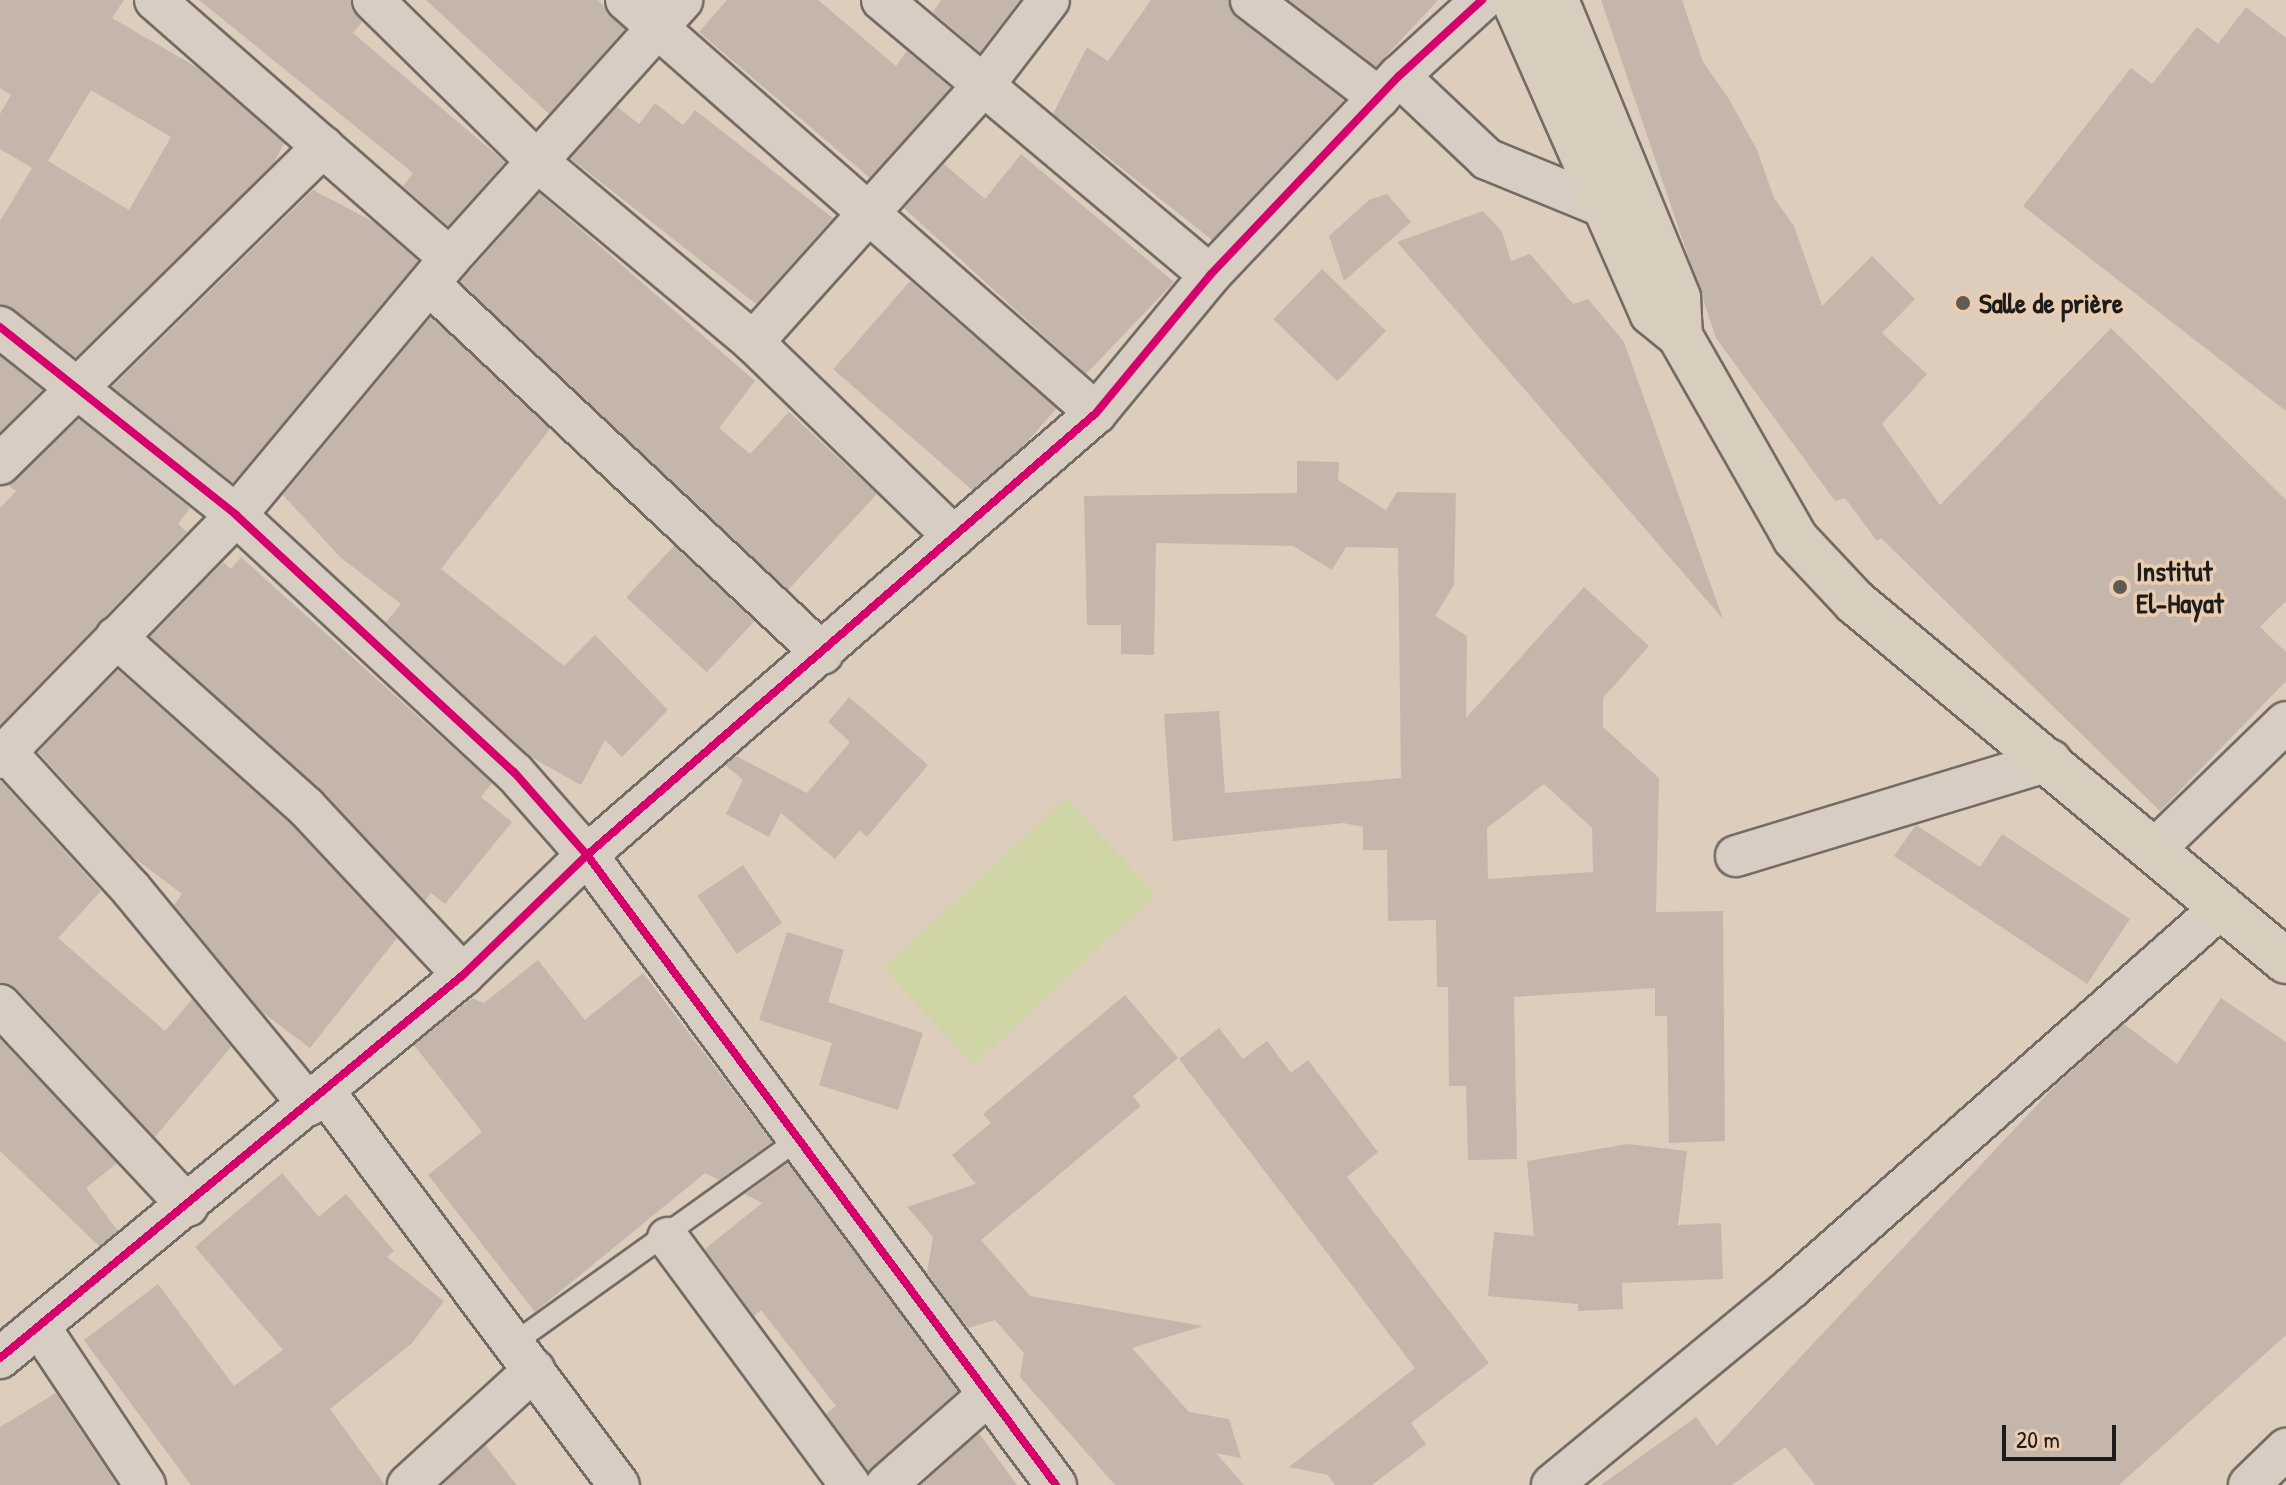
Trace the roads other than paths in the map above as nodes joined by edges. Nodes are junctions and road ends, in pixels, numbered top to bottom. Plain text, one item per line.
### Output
1 (155, 0) edge
2 (373, 0) edge
3 (626, 0) edge
4 (882, 0) edge
5 (1049, 0) edge
6 (1251, 0) edge
7 (1482, 0) edge
8 (1514, 0) edge
9 (1556, 0) edge
10 (669, 15) edge
11 (983, 86) junction
12 (1389, 87) junction
13 (323, 147) junction
14 (538, 162) junction
15 (1604, 207) junction
16 (872, 212) junction
17 (440, 271) junction
18 (1210, 275) junction
19 (0, 327) edge
20 (1680, 336) junction
21 (753, 342) junction
22 (74, 385) junction
23 (1096, 413) junction
24 (0, 464) edge
25 (236, 515) junction
26 (954, 537) junction
27 (116, 637) junction
28 (823, 654) junction
29 (2286, 722) edge
30 (3, 755) edge
31 (2051, 760) junction
32 (2155, 849) junction
33 (587, 855) junction
34 (1736, 856) dead end
35 (2223, 906) junction
36 (2286, 961) edge
37 (463, 975) junction
38 (0, 1005) edge
39 (316, 1098) junction
40 (796, 1141) junction
41 (188, 1206) junction
42 (668, 1238) junction
43 (39, 1326) junction
44 (524, 1356) junction
45 (0, 1358) edge
46 (988, 1395) junction
47 (145, 1485) edge
48 (408, 1485) edge
49 (619, 1485) edge
50 (850, 1485) edge
51 (886, 1485) edge
52 (1056, 1485) edge
53 (1552, 1485) edge

1 - 13 street
2 - 14 street
3 - 10 street
4 - 11 street
5 - 11 street
6 - 12 street
7 - 12 street
8 - 15 main road
9 - 20 main road
10 - 14 street
10 - 16 street
11 - 16 street
11 - 18 street
12 - 15 street
12 - 18 street
13 - 17 street
13 - 22 street
14 - 17 street
14 - 21 street
15 - 20 main road
16 - 21 street
16 - 23 street
17 - 25 street
17 - 28 street
18 - 23 street
19 - 22 street
20 - 31 main road
21 - 26 street
22 - 24 street
22 - 25 street
23 - 26 street
25 - 27 street
25 - 33 street
26 - 28 street
27 - 30 street
27 - 37 street
28 - 33 street
29 - 32 street
30 - 39 street
31 - 32 main road
31 - 34 street
32 - 35 main road
33 - 37 street
33 - 40 street
35 - 36 main road
35 - 53 street
37 - 39 street
38 - 41 street
39 - 41 street
39 - 44 street
40 - 42 lane
40 - 46 street
41 - 43 street
42 - 44 lane
42 - 50 street
43 - 45 street
43 - 47 street
44 - 48 street
44 - 49 street
46 - 51 street
46 - 52 street

